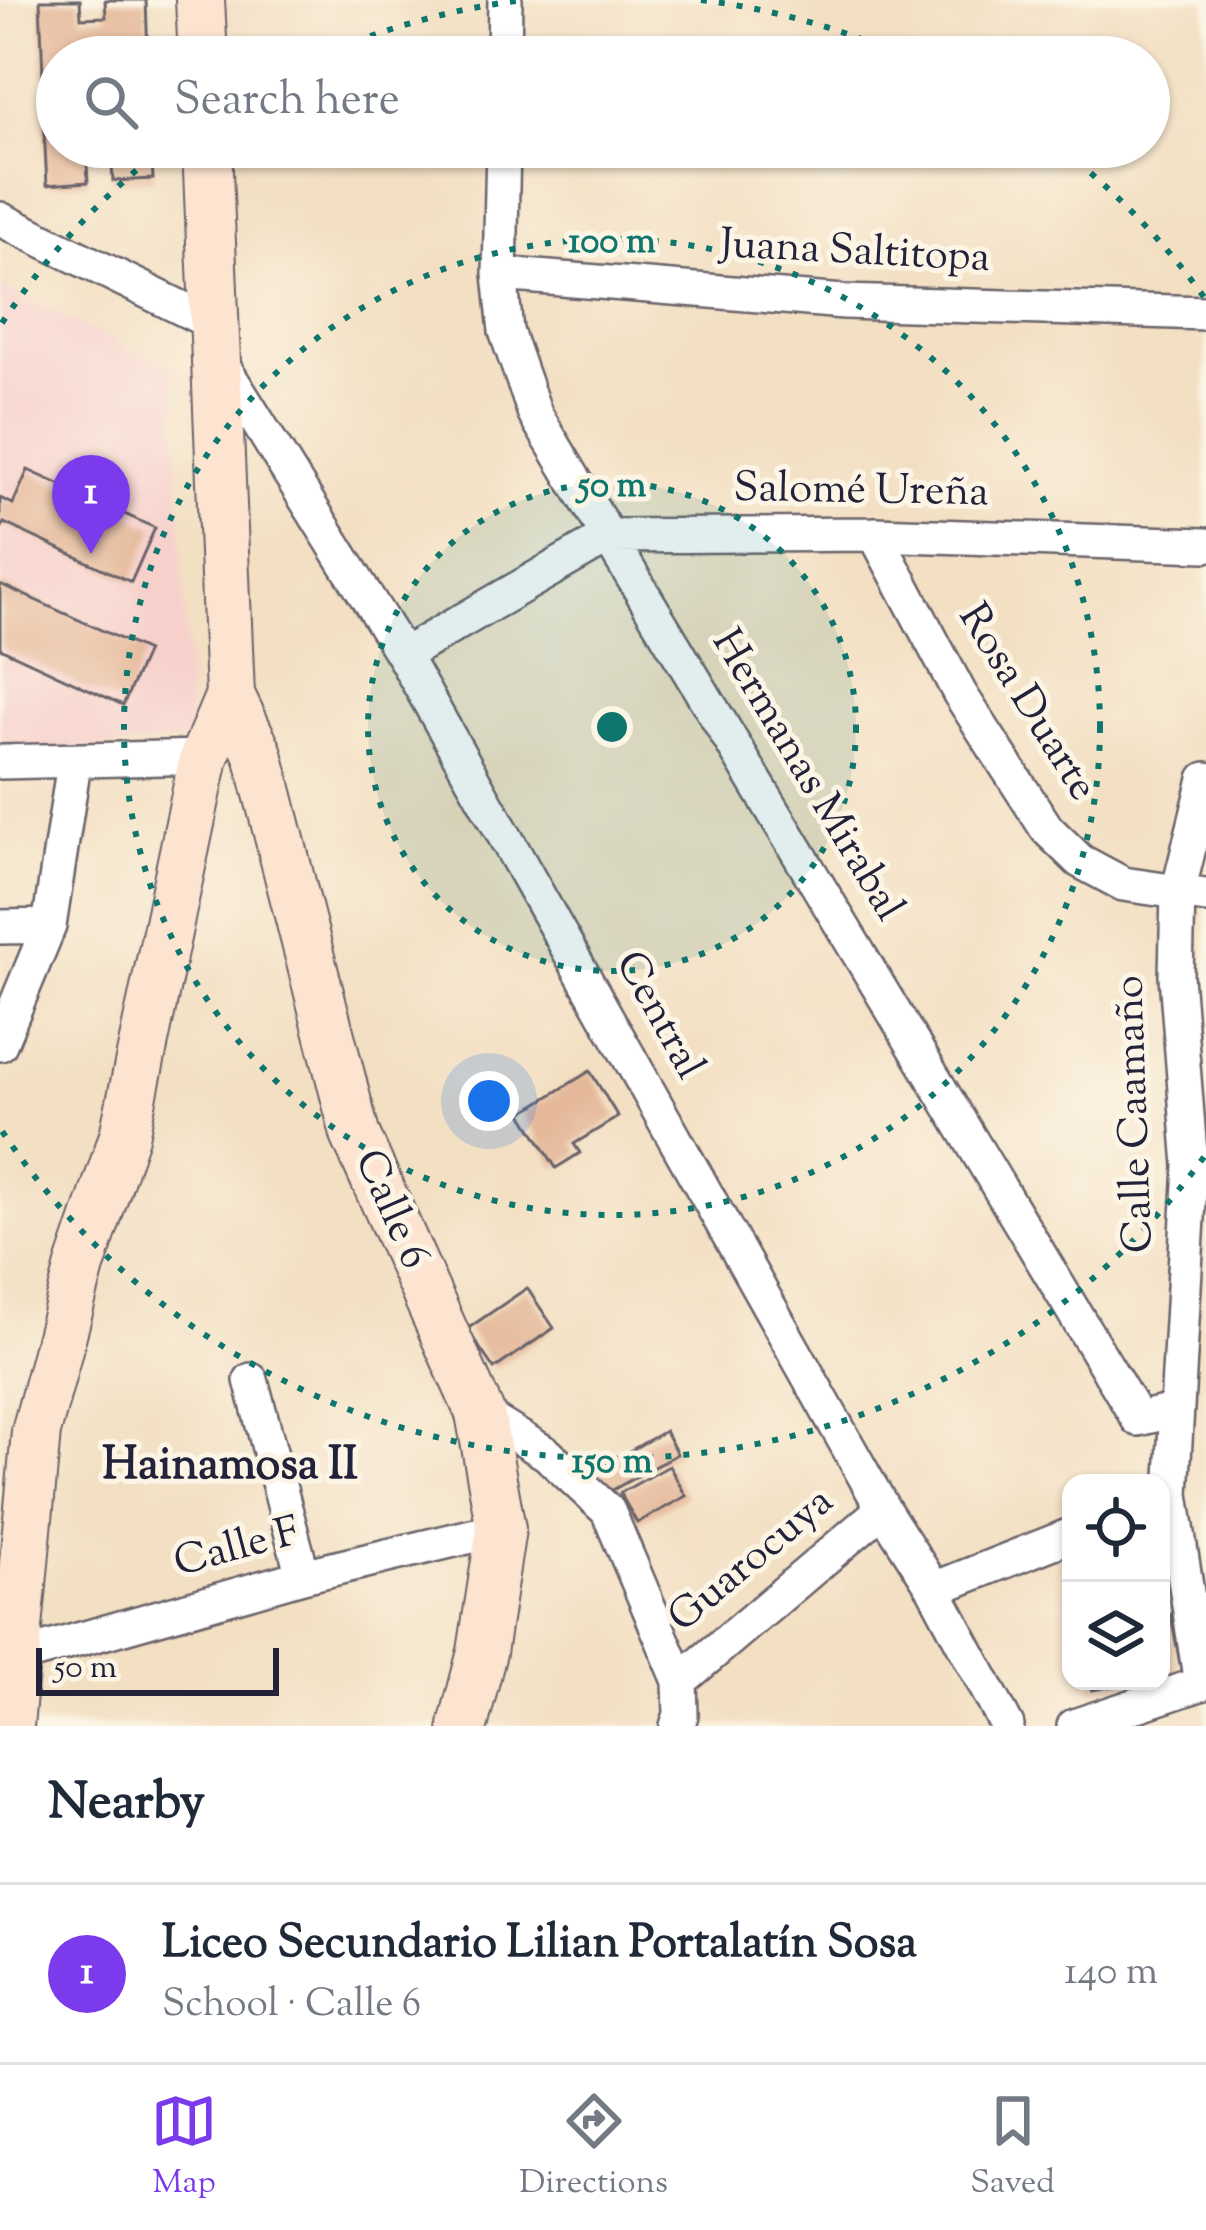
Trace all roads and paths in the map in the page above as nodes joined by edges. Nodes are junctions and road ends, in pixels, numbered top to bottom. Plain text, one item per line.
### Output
1 (200, 0) edge
2 (505, 0) edge
3 (202, 36) edge
4 (504, 36) edge
5 (208, 168) edge
6 (502, 168) edge
7 (0, 218) edge
8 (500, 274) junction
9 (1206, 313) edge
10 (217, 341) junction
11 (875, 534) junction
12 (610, 536) junction
13 (1206, 545) edge
14 (404, 655) junction
15 (230, 695) junction
16 (204, 757) junction
17 (0, 763) edge
18 (74, 763) junction
19 (1206, 779) edge
20 (1192, 894) edge
21 (49, 926) junction
22 (0, 927) edge
23 (0, 1044) edge
24 (251, 1380) dead end
25 (1177, 1410) junction
26 (480, 1413) junction
27 (1169, 1474) edge
28 (883, 1509) junction
29 (1170, 1517) edge
30 (501, 1529) junction
31 (1062, 1538) edge
32 (303, 1576) junction
33 (934, 1589) junction
34 (9, 1662) edge
35 (1204, 1683) edge
36 (681, 1712) edge
37 (9, 1726) edge
38 (463, 1726) edge
39 (1007, 1726) edge
40 (1074, 1726) edge

1 - 3 street
2 - 4 street
5 - 10 street
6 - 8 street, Hermanas Mirabal
7 - 10 street
8 - 9 street, Juana Saltitopa
8 - 12 street, Hermanas Mirabal
10 - 14 street, Central
10 - 15 street
11 - 12 street, Salomé Ureña
11 - 13 street, Salomé Ureña
11 - 20 street, Rosa Duarte
12 - 14 street, Salomé Ureña
12 - 25 street, Hermanas Mirabal
14 - 28 street, Central
15 - 16 street
15 - 26 street, Calle 6
16 - 18 street
16 - 34 street
17 - 18 street
18 - 21 street
19 - 20 street, Calle Caamaño
20 - 25 street, Calle Caamaño
21 - 22 street
21 - 23 street
24 - 32 street
25 - 27 street, Calle Caamaño
26 - 30 street, Calle 6
26 - 36 street
28 - 33 street, Central
28 - 36 street, Guarocuya
29 - 35 street, Calle Caamaño
30 - 32 street, Calle F
30 - 38 street, Calle 6
31 - 33 street
32 - 34 street, Calle F
33 - 39 street, Central
34 - 37 street
35 - 40 street

